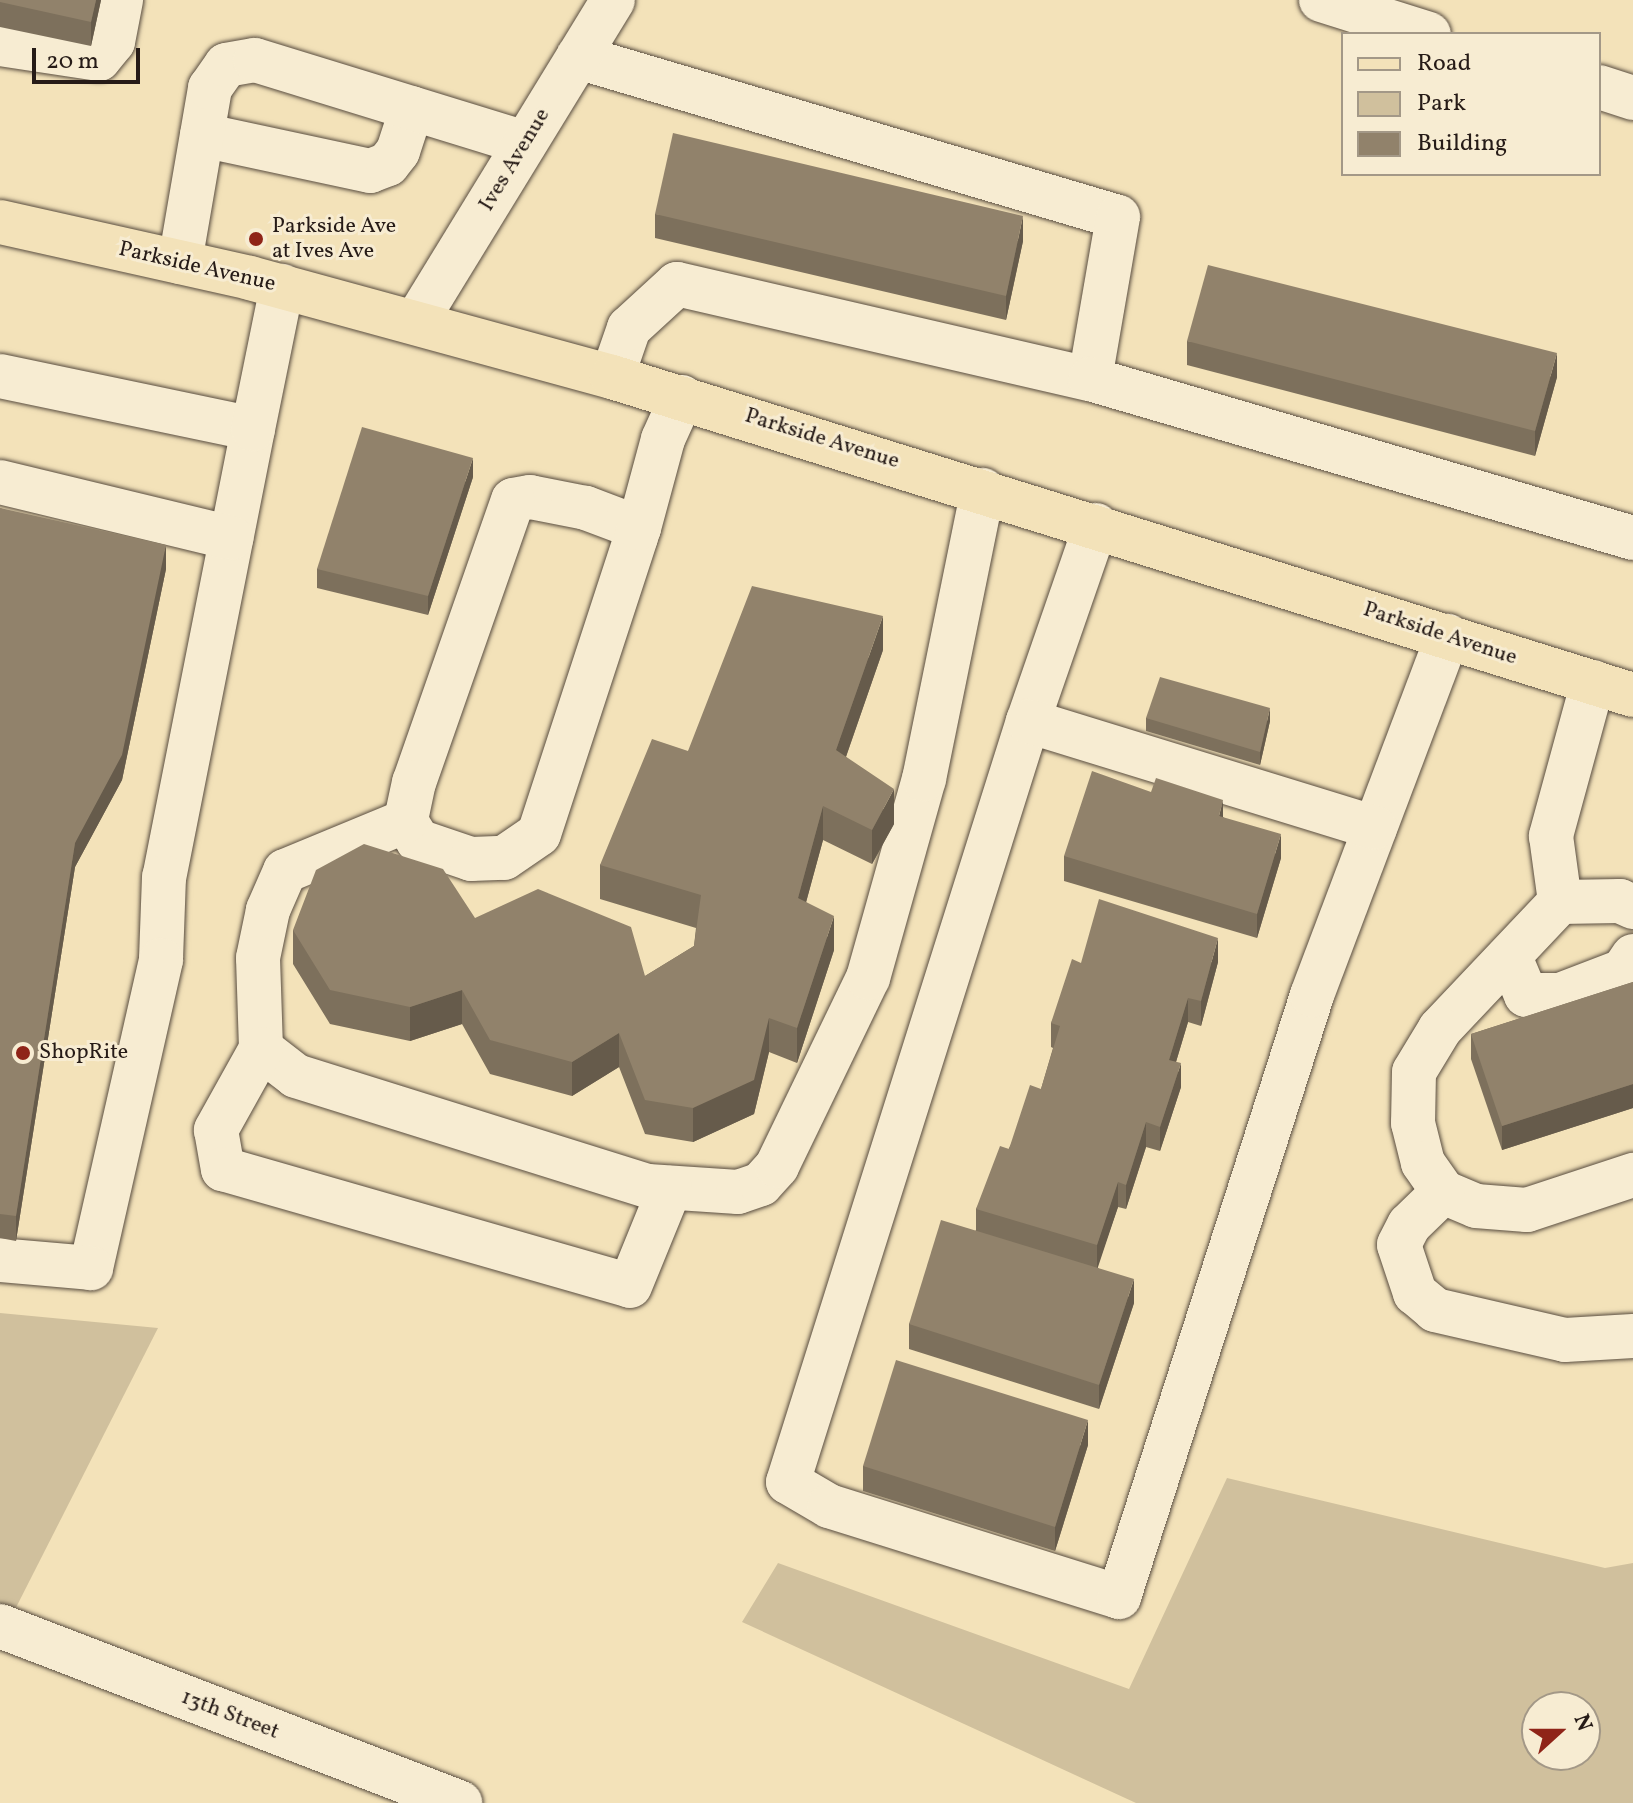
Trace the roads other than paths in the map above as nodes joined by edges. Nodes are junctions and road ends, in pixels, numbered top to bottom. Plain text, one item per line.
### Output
1 (121, 0) edge
2 (613, 0) edge
3 (1321, 0) edge
4 (1423, 32) edge
5 (0, 44) edge
6 (578, 57) junction
7 (412, 108) junction
8 (202, 135) junction
9 (525, 143) junction
10 (0, 222) edge
11 (180, 262) junction
12 (282, 286) junction
13 (417, 320) junction
14 (0, 376) edge
15 (612, 377) junction
16 (1090, 379) junction
17 (682, 397) junction
18 (253, 429) junction
19 (0, 482) edge
20 (983, 490) junction
21 (1096, 525) junction
22 (639, 528) junction
23 (231, 538) junction
24 (1633, 538) edge
25 (1448, 636) junction
26 (1613, 689) edge
27 (1028, 721) junction
28 (406, 821) junction
29 (1375, 828) junction
30 (1560, 902) junction
31 (1633, 907) edge
32 (1633, 956) edge
33 (1510, 957) junction
34 (261, 1049) junction
35 (1633, 1175) edge
36 (670, 1188) junction
37 (1443, 1192) junction
38 (0, 1260) edge
39 (1633, 1336) edge
40 (0, 1626) edge
41 (460, 1803) edge

1 - 5 street
2 - 6 street, Ives Avenue
3 - 4 street
6 - 9 street, Ives Avenue
6 - 16 street
7 - 8 street
7 - 8 street
7 - 9 street
8 - 11 street
9 - 13 street, Ives Avenue
10 - 11 main road, Parkside Avenue
11 - 12 main road, Parkside Avenue
12 - 13 main road, Parkside Avenue
12 - 18 street
13 - 15 main road, Parkside Avenue
14 - 18 street
15 - 16 street
15 - 17 main road, Parkside Avenue
16 - 24 street
17 - 20 main road, Parkside Avenue
17 - 22 street
18 - 23 street
19 - 23 street
20 - 21 main road, Parkside Avenue
20 - 36 street
21 - 25 main road, Parkside Avenue
21 - 27 street
22 - 28 street
22 - 28 street
23 - 38 street
25 - 26 main road, Parkside Avenue
25 - 29 street
26 - 30 street
27 - 29 street
27 - 29 street
28 - 34 street
30 - 31 street
30 - 33 street
32 - 33 street
33 - 37 street
34 - 36 street
34 - 36 street
35 - 37 street
37 - 39 street
40 - 41 street, 13th Street

